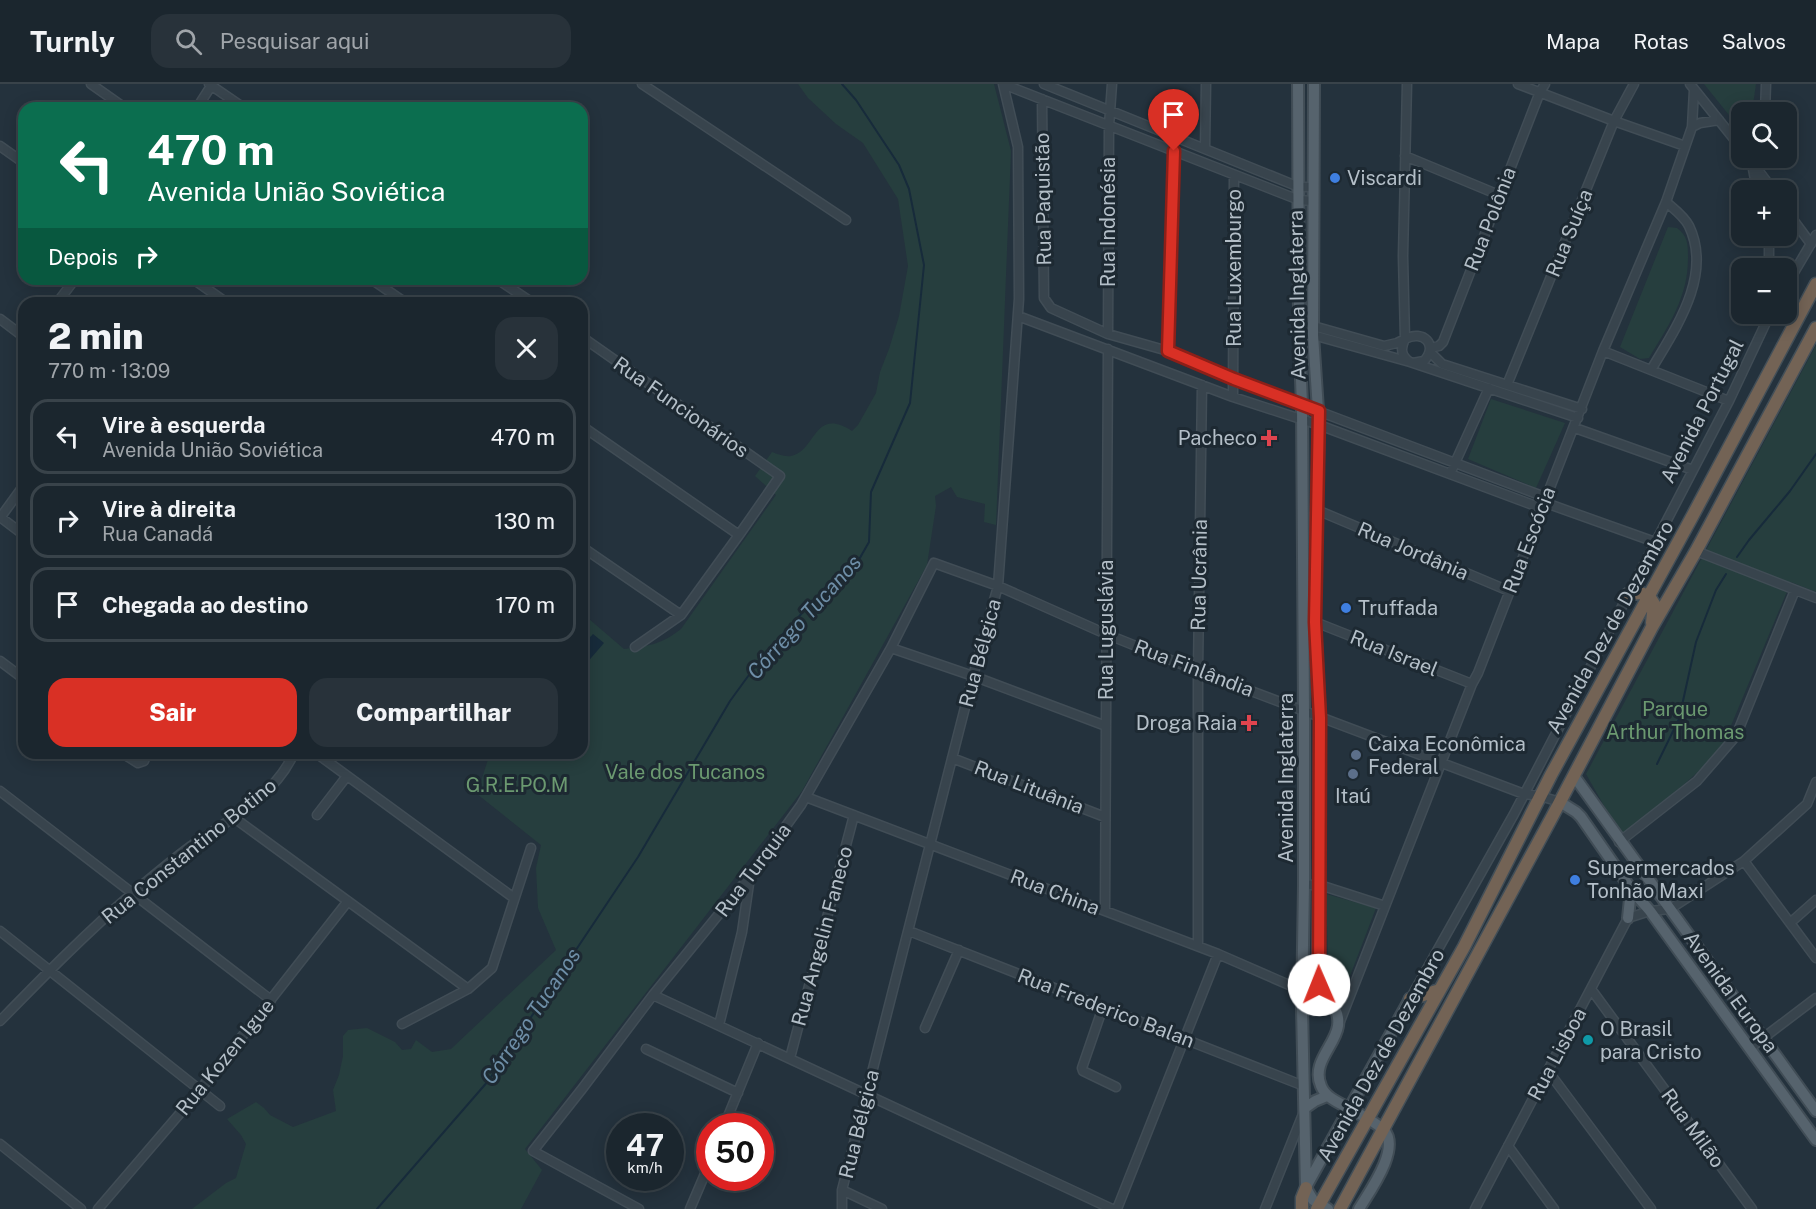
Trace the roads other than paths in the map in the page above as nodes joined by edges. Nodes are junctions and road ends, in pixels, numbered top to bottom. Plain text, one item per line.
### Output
1 (91, 84) edge
2 (642, 84) edge
3 (1003, 84) edge
4 (1044, 84) edge
5 (1112, 84) edge
6 (1206, 84) edge
7 (1298, 84) edge
8 (1314, 84) edge
9 (1407, 84) edge
10 (1518, 84) edge
11 (1545, 84) edge
12 (1634, 84) edge
13 (1766, 84) edge
14 (210, 85) edge
15 (1692, 87) edge
16 (1540, 92) junction
17 (1042, 99) junction
18 (116, 102) edge
19 (200, 102) edge
20 (235, 102) edge
21 (1765, 102) edge
22 (1110, 111) junction
23 (1719, 120) junction
24 (1614, 121) junction
25 (1109, 126) junction
26 (1692, 127) junction
27 (1731, 135) edge
28 (0, 146) edge
29 (1685, 146) junction
30 (1204, 149) junction
31 (1174, 151) junction
32 (1405, 156) junction
33 (18, 159) edge
34 (1234, 175) junction
35 (1299, 187) junction
36 (1313, 187) junction
37 (1499, 195) junction
38 (1299, 200) junction
39 (1313, 201) junction
40 (1666, 202) junction
41 (846, 220) dead end
42 (1797, 225) edge
43 (1816, 235) edge
44 (1811, 244) junction
45 (1797, 267) edge
46 (1816, 284) edge
47 (202, 285) edge
48 (380, 285) edge
49 (506, 285) edge
50 (218, 297) edge
51 (397, 297) edge
52 (521, 297) edge
53 (1018, 316) junction
54 (0, 319) edge
55 (1765, 324) edge
56 (1299, 328) junction
57 (1816, 328) edge
58 (1313, 330) junction
59 (18, 332) edge
60 (1108, 334) junction
61 (1405, 339) junction
62 (588, 341) edge
63 (1108, 349) junction
64 (1430, 350) junction
65 (1168, 351) junction
66 (1603, 351) junction
67 (1412, 363) junction
68 (1651, 370) junction
69 (1234, 379) junction
70 (1202, 385) junction
71 (1507, 385) junction
72 (1489, 388) junction
73 (1233, 397) junction
74 (1729, 401) junction
75 (1302, 405) junction
76 (1319, 411) junction
77 (1580, 414) junction
78 (1302, 420) junction
79 (1320, 425) junction
80 (1575, 428) junction
81 (588, 430) edge
82 (1455, 462) junction
83 (1693, 470) junction
84 (1450, 474) junction
85 (18, 493) edge
86 (1543, 502) junction
87 (1317, 510) junction
88 (1693, 515) junction
89 (0, 518) edge
90 (18, 531) edge
91 (739, 536) junction
92 (1655, 542) junction
93 (588, 551) edge
94 (1696, 551) junction
95 (934, 564) joint
96 (1302, 565) junction
97 (1315, 565) junction
98 (1315, 579) junction
99 (1302, 580) junction
100 (998, 586) junction
101 (1795, 590) junction
102 (1509, 591) junction
103 (1628, 594) junction
104 (1649, 596) junction
105 (1816, 598) edge
106 (681, 615) junction
107 (1315, 622) junction
108 (1652, 627) junction
109 (1106, 634) junction
110 (634, 647) dead end
111 (891, 648) junction
112 (0, 661) edge
113 (1198, 670) junction
114 (18, 674) edge
115 (973, 676) junction
116 (1472, 684) junction
117 (1304, 711) junction
118 (1320, 718) junction
119 (1106, 726) junction
120 (952, 758) junction
121 (132, 759) edge
122 (145, 759) edge
123 (291, 759) edge
124 (324, 759) edge
125 (1442, 764) junction
126 (347, 776) junction
127 (1574, 776) junction
128 (1816, 782) edge
129 (0, 791) edge
130 (1524, 794) junction
131 (1540, 796) junction
132 (806, 797) junction
133 (1560, 802) junction
134 (317, 815) dead end
135 (854, 815) junction
136 (234, 816) junction
137 (1105, 817) junction
138 (1619, 842) junction
139 (931, 844) junction
140 (531, 848) dead end
141 (1744, 861) junction
142 (750, 876) junction
143 (1304, 884) junction
144 (1320, 885) junction
145 (1631, 890) junction
146 (132, 894) junction
147 (514, 898) junction
148 (1816, 900) edge
149 (348, 901) junction
150 (1385, 906) junction
151 (1670, 909) junction
152 (1105, 910) junction
153 (1650, 911) junction
154 (1628, 918) junction
155 (1790, 922) junction
156 (0, 931) edge
157 (909, 931) junction
158 (1198, 946) junction
159 (958, 950) junction
160 (1218, 954) junction
161 (1816, 958) edge
162 (51, 970) junction
163 (1319, 985) junction
164 (1353, 988) junction
165 (468, 989) junction
166 (1591, 989) junction
167 (1440, 990) junction
168 (1303, 991) junction
169 (653, 995) junction
170 (1816, 998) edge
171 (1410, 999) junction
172 (271, 1000) junction
173 (1333, 1003) junction
174 (1103, 1007) junction
175 (0, 1021) edge
176 (402, 1024) dead end
177 (719, 1025) junction
178 (1338, 1026) junction
179 (926, 1028) dead end
180 (1183, 1038) junction
181 (1763, 1039) junction
182 (758, 1043) junction
183 (1750, 1048) junction
184 (646, 1049) dead end
185 (790, 1058) junction
186 (1548, 1071) junction
187 (1304, 1086) junction
188 (1116, 1087) dead end
189 (200, 1090) junction
190 (738, 1093) junction
191 (866, 1095) junction
192 (1327, 1096) junction
193 (220, 1106) dead end
194 (1305, 1108) junction
195 (1349, 1109) junction
196 (1816, 1112) edge
197 (730, 1113) edge
198 (1368, 1120) junction
199 (1383, 1130) junction
200 (1816, 1140) edge
201 (0, 1144) edge
202 (1508, 1146) junction
203 (1305, 1188) junction
204 (842, 1190) junction
205 (698, 1191) edge
206 (1322, 1207) edge
207 (81, 1209) edge
208 (98, 1209) edge
209 (639, 1209) edge
210 (690, 1209) edge
211 (842, 1209) edge
212 (882, 1209) edge
213 (1114, 1209) edge
214 (1265, 1209) edge
215 (1302, 1209) edge
216 (1340, 1209) edge
217 (1359, 1209) edge
218 (1475, 1209) edge
219 (1554, 1209) edge
220 (1651, 1209) edge
221 (1752, 1209) edge

1 - 18 street
2 - 41 street
3 - 17 street
3 - 53 street, Rua Bélgica
4 - 22 street
5 - 22 street, Rua Indonésia
6 - 30 street
7 - 35 main road, Avenida Inglaterra
8 - 36 main road, Avenida Inglaterra
9 - 32 street
10 - 16 street
11 - 16 street, Rua Polônia
12 - 24 street, Rua Suíça
13 - 21 street
14 - 19 street
14 - 20 street
15 - 23 street
15 - 26 street, Rua Escócia
16 - 24 street
16 - 37 street, Rua Polônia
17 - 25 street
17 - 60 street, Rua Paquistão
22 - 25 street, Rua Indonésia
22 - 30 street
23 - 26 street
23 - 27 street
24 - 29 street
24 - 71 street, Rua Suíça
25 - 31 street
25 - 60 street, Rua Indonésia
26 - 29 street, Rua Escócia
28 - 33 street
29 - 40 street, Rua Escócia
30 - 35 street
31 - 34 street
31 - 65 street
32 - 37 street
32 - 61 street
34 - 38 street
34 - 69 street, Rua Luxemburgo
35 - 36 street
35 - 38 main road, Avenida Inglaterra
36 - 39 main road, Avenida Inglaterra
37 - 64 street, Rua Polônia
38 - 39 street
38 - 56 main road, Avenida Inglaterra
39 - 58 main road, Avenida Inglaterra
40 - 66 street, Rua Escócia
40 - 68 street
42 - 44 street
43 - 44 street
44 - 45 street
46 - 88 highway, Avenida Dez de Dezembro
47 - 50 street
48 - 51 street
49 - 52 street
53 - 63 street
53 - 100 street, Rua Bélgica
54 - 59 street
55 - 74 street, Avenida Portugal
56 - 58 street
56 - 75 main road, Avenida Inglaterra
57 - 94 highway, Avenida Dez de Dezembro
58 - 61 street
58 - 67 street
58 - 76 main road, Avenida Inglaterra
60 - 65 street
61 - 64 street
61 - 67 street
62 - 91 street, Rua Funcionários
63 - 70 street
63 - 109 street, Rua Luguslávia
64 - 67 street
64 - 71 street
65 - 69 street
66 - 68 street
66 - 77 street, Rua Escócia
67 - 72 street
68 - 74 street
69 - 73 street, Rua Luxemburgo
69 - 75 street
70 - 73 street
70 - 113 street, Rua Ucrânia
71 - 77 street
72 - 77 street
72 - 82 street
73 - 78 street
74 - 83 street, Avenida Portugal
75 - 76 street
75 - 78 main road, Avenida Inglaterra
76 - 79 main road, Avenida Inglaterra
76 - 82 street
77 - 80 street, Rua Escócia
78 - 79 street
78 - 96 main road, Avenida Inglaterra
79 - 84 street
79 - 87 main road, Avenida Inglaterra
80 - 83 street
80 - 86 street, Rua Escócia
81 - 91 street
82 - 84 street
82 - 86 street
83 - 92 street, Avenida Portugal
84 - 86 street
85 - 89 street
86 - 92 street
86 - 102 street, Rua Escócia
87 - 97 main road, Avenida Inglaterra
87 - 102 street, Rua Jordânia
88 - 94 highway
88 - 104 highway, Avenida Dez de Dezembro
89 - 90 street
91 - 106 street
92 - 103 street, Avenida Portugal
93 - 106 street
94 - 101 street
94 - 108 highway, Avenida Dez de Dezembro
95 - 100 street, Rua Finlândia
95 - 111 street, Rua Turquia
96 - 97 main road
96 - 99 main road, Avenida Inglaterra
97 - 98 main road, Avenida Inglaterra
98 - 99 main road
98 - 107 main road, Avenida Inglaterra
99 - 117 main road, Avenida Inglaterra
100 - 109 street, Rua Finlândia
100 - 115 street, Rua Bélgica
101 - 105 street
101 - 138 street
102 - 116 street, Rua Escócia
103 - 104 highway
103 - 130 street, Avenida Portugal
104 - 108 highway
104 - 131 highway, Avenida Dez de Dezembro
106 - 110 street
107 - 116 street, Rua Israel
107 - 118 main road, Avenida Inglaterra
108 - 127 highway, Avenida Dez de Dezembro
109 - 113 street, Rua Finlândia
109 - 119 street, Rua Luguslávia
111 - 115 street
111 - 132 street, Rua Turquia
112 - 114 street
113 - 117 street, Rua Finlândia
113 - 158 street, Rua Ucrânia
115 - 119 street
115 - 120 street, Rua Bélgica
116 - 125 street, Rua Escócia
117 - 118 street, Rua Finlândia
117 - 143 main road, Avenida Inglaterra
118 - 125 street, Rua Finlândia
118 - 144 main road, Avenida Inglaterra
119 - 137 street, Rua Luguslávia
120 - 137 street, Rua Lituânia
120 - 139 street, Rua Bélgica
121 - 122 street
123 - 136 street, Rua Constantino Botino
124 - 126 street
125 - 130 street, Rua Finlândia
125 - 150 street, Rua Escócia
126 - 134 street
126 - 147 street
127 - 133 highway, Avenida Dez de Dezembro
127 - 138 main road, Avenida Europa
128 - 141 street
129 - 146 street
130 - 131 street, Rua Finlândia
130 - 171 street, Avenida Portugal
131 - 133 street, Avenida Europa
131 - 167 highway, Avenida Dez de Dezembro
132 - 135 street, Rua China
132 - 142 street, Rua Turquia
133 - 145 main road, Avenida Europa
133 - 199 highway, Avenida Dez de Dezembro
135 - 139 street, Rua China
135 - 185 street, Rua Angelin Faneco
136 - 146 street, Rua Constantino Botino
136 - 149 street
137 - 152 street, Rua Luguslávia
138 - 151 main road, Avenida Europa
139 - 152 street, Rua China
139 - 157 street, Rua Bélgica
140 - 147 street
141 - 151 street
141 - 155 street
142 - 169 street, Rua Turquia
142 - 177 street
143 - 144 street
143 - 168 main road, Avenida Inglaterra
144 - 150 street
144 - 163 main road, Avenida Inglaterra
145 - 153 main road, Avenida Europa
145 - 154 main road
146 - 162 street, Rua Constantino Botino
146 - 172 street
147 - 165 street
148 - 155 street
149 - 165 street
149 - 172 street, Rua Kozen Igue
150 - 164 street, Rua Escócia
151 - 153 street
151 - 181 main road, Avenida Europa
152 - 158 street, Rua China
153 - 154 street
153 - 183 main road, Avenida Europa
154 - 166 street, Rua Lisboa
155 - 161 street
156 - 162 street
157 - 159 street, Rua Frederico Balan
157 - 191 street, Rua Bélgica
158 - 160 street, Rua China
159 - 174 street, Rua Frederico Balan
159 - 179 street
160 - 168 street, Rua China
160 - 180 street
162 - 175 street, Rua Constantino Botino
162 - 189 street
163 - 168 main road
163 - 173 main road
164 - 173 street
164 - 178 street, Rua Escócia
165 - 176 street
166 - 186 street, Rua Lisboa
166 - 221 street, Rua Milão
167 - 171 highway
167 - 198 highway, Avenida Dez de Dezembro
168 - 187 main road, Avenida Inglaterra
169 - 177 street
169 - 209 street, Rua Turquia
170 - 181 street
171 - 195 main road, Avenida Portugal
172 - 189 street, Rua Kozen Igue
173 - 178 main road
174 - 180 street, Rua Frederico Balan
174 - 188 street
177 - 182 street
178 - 192 main road
180 - 187 street, Rua Frederico Balan
180 - 213 street
181 - 183 street
181 - 196 main road, Avenida Europa
182 - 185 street
182 - 190 street
183 - 200 main road, Avenida Europa
184 - 190 street
185 - 191 street
186 - 202 street, Rua Lisboa
186 - 220 street
187 - 194 main road, Avenida Inglaterra
189 - 193 street
189 - 208 street, Rua Kozen Igue
190 - 197 street
191 - 204 street, Rua Bélgica
191 - 213 street
192 - 194 main road
192 - 195 main road
194 - 203 main road, Avenida Inglaterra
194 - 214 street
195 - 198 main road
195 - 203 main road, Avenida Portugal
198 - 199 main road
198 - 206 highway, Avenida Dez de Dezembro
199 - 216 highway, Avenida Dez de Dezembro
199 - 217 main road
201 - 207 street
202 - 218 street, Rua Lisboa
202 - 219 street
203 - 206 main road
203 - 215 highway
204 - 211 street, Rua Bélgica
204 - 212 street
205 - 210 street

